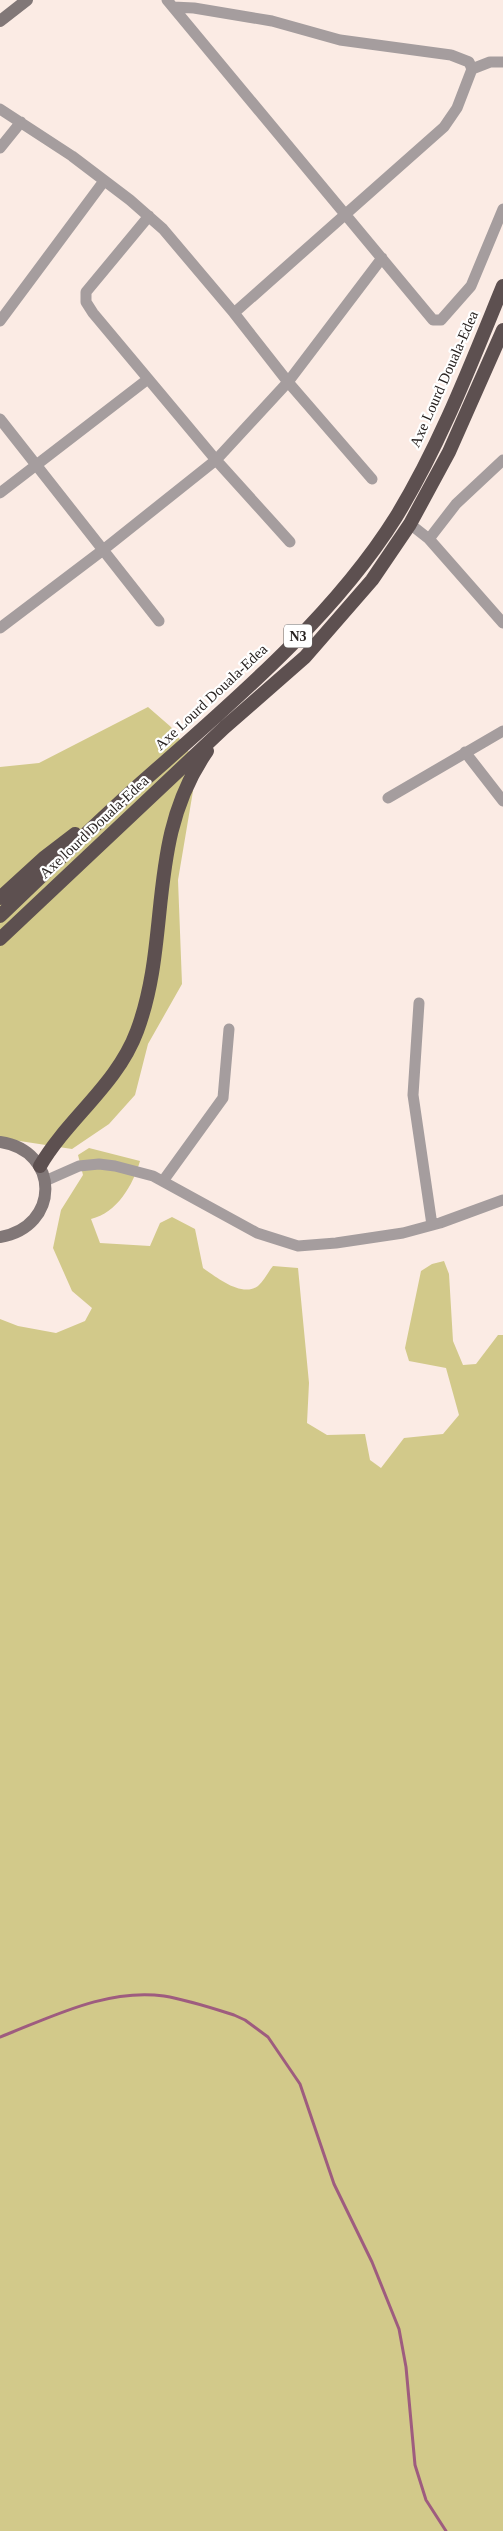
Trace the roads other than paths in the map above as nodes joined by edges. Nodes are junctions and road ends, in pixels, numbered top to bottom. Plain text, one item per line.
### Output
1 (27, 0) edge
2 (170, 3) edge
3 (0, 21) edge
4 (503, 62) edge
5 (472, 69) junction
6 (0, 109) edge
7 (21, 122) junction
8 (0, 148) edge
9 (104, 181) junction
10 (503, 209) edge
11 (345, 212) junction
12 (149, 216) junction
13 (382, 258) junction
14 (503, 286) edge
15 (234, 313) junction
16 (0, 321) edge
17 (503, 330) edge
18 (148, 379) junction
19 (288, 382) junction
20 (0, 419) edge
21 (216, 460) junction
22 (503, 460) edge
23 (36, 465) junction
24 (372, 479) dead end
25 (0, 493) edge
26 (410, 524) junction
27 (428, 539) junction
28 (290, 542) dead end
29 (103, 550) junction
30 (159, 621) dead end
31 (503, 623) edge
32 (0, 628) edge
33 (224, 727) junction
34 (503, 731) edge
35 (465, 752) junction
36 (130, 794) junction
37 (388, 798) dead end
38 (503, 801) edge
39 (0, 898) edge
40 (0, 916) edge
41 (0, 939) edge
42 (419, 1003) dead end
43 (229, 1029) dead end
44 (0, 1142) edge
45 (40, 1166) junction
46 (45, 1181) junction
47 (163, 1181) junction
48 (503, 1200) edge
49 (432, 1225) junction
50 (0, 1237) edge

1 - 3 main road
2 - 5 street
2 - 11 street
4 - 5 street
5 - 11 street
6 - 7 street
7 - 8 street
7 - 9 street
9 - 12 street
9 - 16 street
10 - 13 street
11 - 13 street
11 - 15 street
12 - 15 street
12 - 18 street
13 - 19 street
14 - 36 highway, Axe Lourd Douala-Edea / N3
15 - 19 street
17 - 26 highway, Axe lourd Douala-Edea / N3
18 - 21 street
18 - 23 street
19 - 21 street
19 - 24 street
20 - 23 street
21 - 28 street
21 - 29 street
22 - 27 street
23 - 25 street
23 - 29 street
26 - 27 street
26 - 33 highway, Axe lourd Douala-Edea / N3
27 - 31 street
29 - 30 street
29 - 32 street
33 - 41 highway, Axe lourd Douala-Edea / N3
33 - 45 highway
34 - 35 street
35 - 37 street
35 - 38 street
36 - 39 highway
36 - 40 highway, Axe Lourd Douala-Edea / N3
42 - 49 street
43 - 47 street
44 - 45 main road
45 - 46 main road
46 - 47 street
46 - 50 main road
47 - 49 street
48 - 49 street

